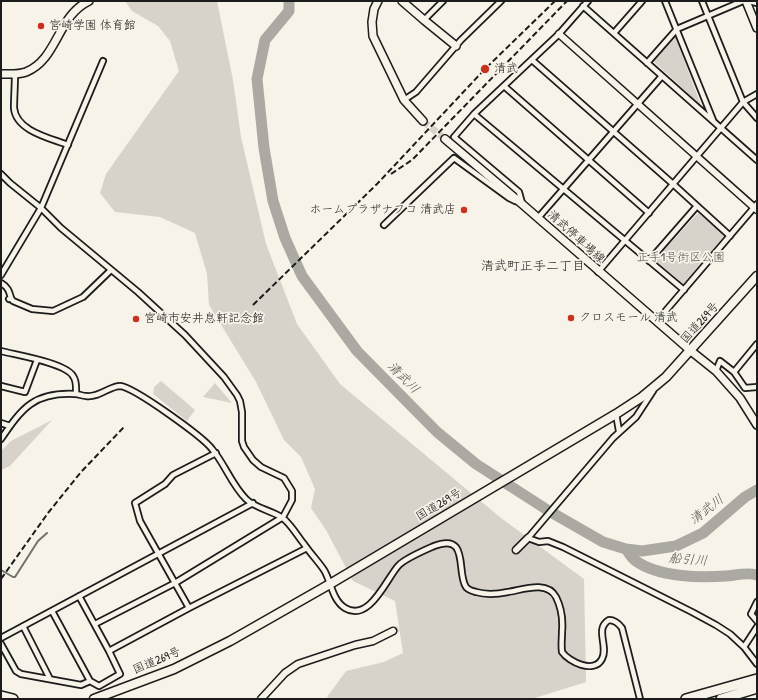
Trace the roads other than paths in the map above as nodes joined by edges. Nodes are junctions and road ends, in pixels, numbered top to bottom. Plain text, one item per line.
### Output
1 (89, 1) edge
2 (378, 1) edge
3 (402, 1) edge
4 (443, 1) edge
5 (501, 1) edge
6 (588, 1) edge
7 (642, 1) edge
8 (665, 1) edge
9 (702, 1) edge
10 (744, 1) edge
11 (749, 1) edge
12 (757, 3) edge
13 (583, 6) junction
14 (708, 16) junction
15 (424, 20) junction
16 (757, 28) edge
17 (677, 29) junction
18 (614, 33) junction
19 (559, 34) junction
20 (456, 46) junction
21 (532, 60) junction
22 (103, 61) dead end
23 (647, 62) junction
24 (1, 74) edge
25 (15, 74) junction
26 (662, 76) junction
27 (504, 86) junction
28 (757, 94) edge
29 (404, 100) junction
30 (743, 102) junction
31 (637, 104) junction
32 (474, 114) junction
33 (757, 118) edge
34 (423, 121) tunnel mouth
35 (713, 121) junction
36 (721, 128) junction
37 (613, 131) junction
38 (445, 140) tunnel mouth
39 (68, 145) junction
40 (697, 157) junction
41 (588, 160) junction
42 (757, 160) edge
43 (1, 174) edge
44 (673, 184) junction
45 (563, 189) junction
46 (522, 204) junction
47 (697, 206) junction
48 (756, 207) edge
49 (41, 208) junction
50 (649, 213) junction
51 (538, 218) junction
52 (384, 226) dead end
53 (730, 236) junction
54 (625, 241) junction
55 (650, 261) junction
56 (111, 270) junction
57 (598, 272) junction
58 (1, 275) edge
59 (757, 276) edge
60 (1, 282) edge
61 (684, 290) junction
62 (657, 321) junction
63 (757, 344) edge
64 (1, 351) edge
65 (691, 351) junction
66 (37, 360) junction
67 (716, 371) junction
68 (734, 372) junction
69 (666, 377) junction
70 (1, 386) edge
71 (757, 387) edge
72 (76, 394) junction
73 (616, 414) junction
74 (1, 423) edge
75 (757, 425) edge
76 (10, 426) junction
77 (619, 431) junction
78 (1, 439) edge
79 (216, 453) junction
80 (253, 503) junction
81 (283, 517) junction
82 (528, 538) junction
83 (306, 548) junction
84 (516, 550) tunnel mouth
85 (158, 554) junction
86 (175, 583) junction
87 (330, 584) junction
88 (79, 596) junction
89 (757, 602) edge
90 (189, 608) junction
91 (52, 611) junction
92 (757, 621) edge
93 (94, 624) junction
94 (23, 626) junction
95 (757, 627) edge
96 (393, 631) tunnel mouth
97 (1, 638) edge
98 (1, 644) edge
99 (744, 647) junction
100 (109, 652) junction
101 (757, 664) edge
102 (50, 679) junction
103 (757, 679) edge
104 (90, 681) junction
105 (757, 688) edge
106 (1, 696) edge
107 (639, 697) edge
108 (13, 699) edge
109 (94, 699) edge
110 (261, 699) edge
111 (686, 699) edge
112 (721, 699) edge

1 - 25 main road
2 - 29 main road
3 - 15 main road
4 - 15 street
5 - 20 street
6 - 13 street
7 - 18 street
8 - 17 street
9 - 14 street
10 - 14 street
10 - 16 main road
11 - 12 street
13 - 18 street
13 - 19 street
14 - 17 street
14 - 30 street
15 - 20 main road
17 - 23 street
17 - 35 street
18 - 23 street
19 - 21 street
19 - 31 street
20 - 29 street
21 - 27 street
21 - 37 street
22 - 39 street
23 - 26 street
24 - 25 main road
25 - 39 street
26 - 31 street
26 - 35 street
27 - 32 street
27 - 41 street
28 - 30 street
29 - 34 main road
30 - 33 street
30 - 36 street
31 - 37 street
31 - 40 street
32 - 45 street
32 - 46 street
35 - 36 street
36 - 40 street
36 - 42 street
37 - 41 street
37 - 44 street
38 - 46 main road, 清武停車場線
39 - 49 street
40 - 44 street
40 - 48 street
41 - 45 street
41 - 50 street
43 - 49 street
44 - 47 street
44 - 50 street
45 - 51 street
45 - 54 street
46 - 51 main road, 清武停車場線
46 - 52 street
47 - 53 street
47 - 55 street
48 - 53 street
49 - 56 street
49 - 58 street
50 - 54 street
51 - 57 main road, 清武停車場線
53 - 61 street
54 - 55 street
54 - 57 street
55 - 61 street
56 - 60 street
56 - 81 street
57 - 62 main road, 清武停車場線
59 - 65 highway, 国道269号
61 - 62 street
62 - 65 main road, 清武停車場線
63 - 68 street
64 - 66 street
65 - 67 main road, 清武停車場線
65 - 69 highway, 国道269号
66 - 70 street
66 - 72 street
67 - 68 street
67 - 75 main road, 清武停車場線
68 - 71 street
69 - 73 highway, 国道269号
69 - 77 street
72 - 76 street
72 - 79 street
73 - 77 street
73 - 87 highway, 国道269号
74 - 76 street
76 - 78 street
77 - 82 street
79 - 80 street
79 - 85 street
80 - 81 street
80 - 85 street
81 - 83 street
81 - 86 street
82 - 84 street
82 - 99 street
83 - 87 street
83 - 90 street
85 - 86 street
85 - 88 street
86 - 90 street
86 - 93 street
87 - 107 street
87 - 109 highway, 国道269号
88 - 91 street
88 - 93 street
89 - 92 street
90 - 100 street
91 - 94 street
91 - 104 street
93 - 100 street
94 - 97 street
94 - 102 street
95 - 99 street
96 - 110 street
98 - 102 street
99 - 101 street
100 - 104 street
102 - 104 street
103 - 111 highway
105 - 112 highway
106 - 108 highway

